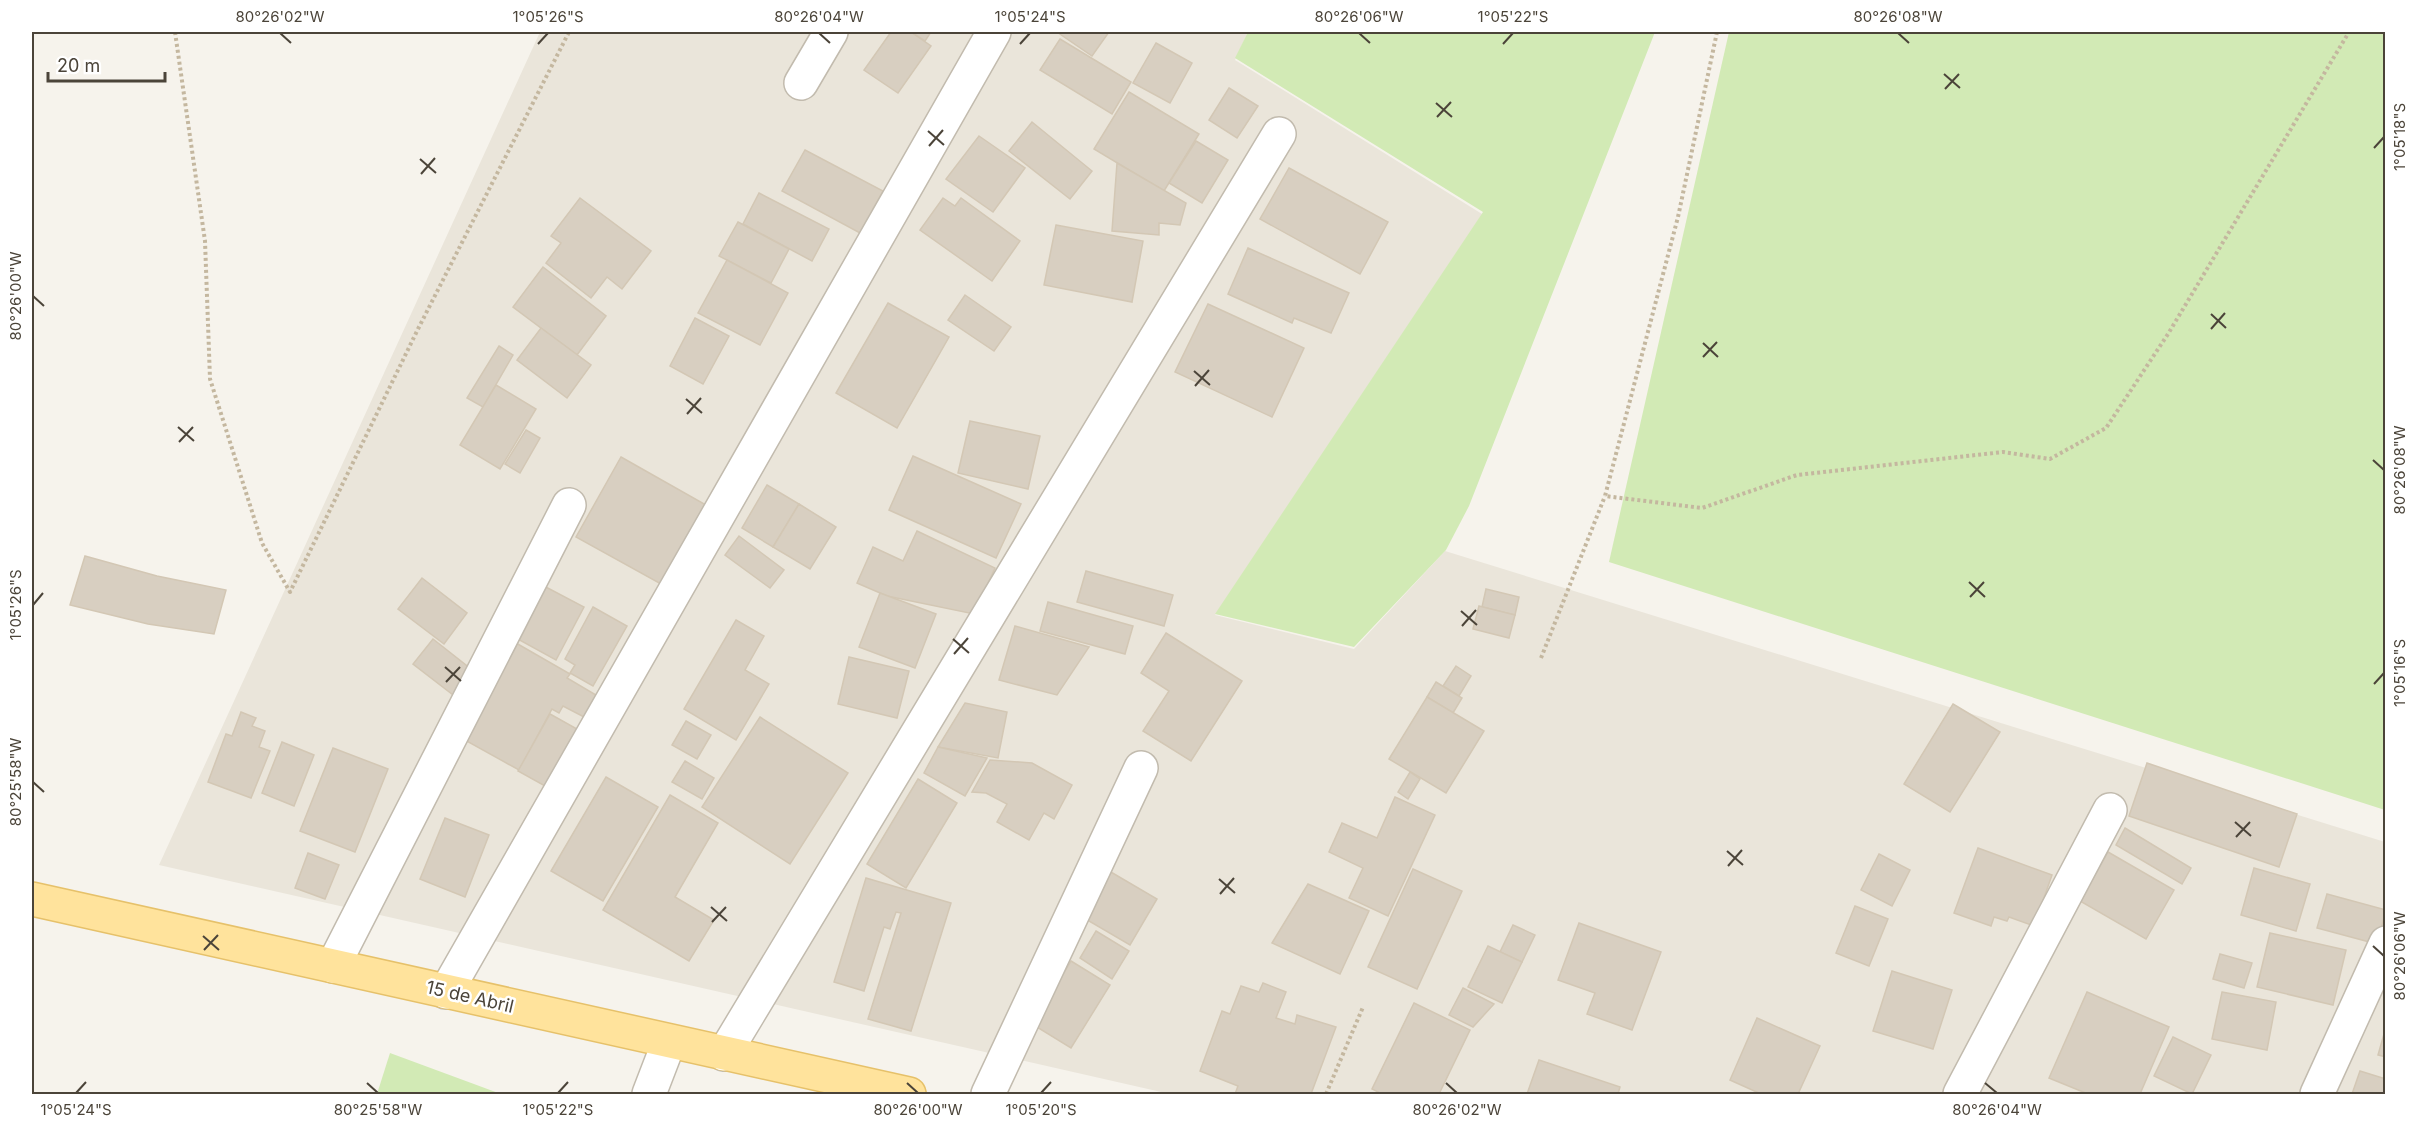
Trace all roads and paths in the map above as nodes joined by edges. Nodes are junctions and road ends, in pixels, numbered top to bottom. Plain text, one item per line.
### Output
1 (175, 32) edge
2 (569, 32) edge
3 (831, 32) edge
4 (994, 32) edge
5 (1717, 32) edge
6 (2349, 32) edge
7 (801, 83) dead end
8 (1279, 134) dead end
9 (1605, 496) junction
10 (569, 505) dead end
11 (1541, 658) dead end
12 (1141, 768) dead end
13 (2110, 810) dead end
14 (32, 899) edge
15 (2385, 943) edge
16 (333, 966) junction
17 (446, 992) junction
18 (1363, 1007) dead end
19 (669, 1042) junction
20 (724, 1054) junction
21 (649, 1095) edge
22 (909, 1095) edge
23 (988, 1095) edge
24 (1326, 1095) edge
25 (1960, 1095) edge
26 (2317, 1095) edge

1 - 2 path
3 - 7 street
4 - 17 street
5 - 9 path
6 - 9 path
8 - 20 street
9 - 11 path
10 - 16 street
12 - 23 street
13 - 25 street
14 - 16 main road, 15 de Abril
15 - 26 street
16 - 17 main road, 15 de Abril
17 - 19 main road, 15 de Abril
18 - 24 path
19 - 20 main road, 15 de Abril
19 - 21 street
20 - 22 main road, 15 de Abril

